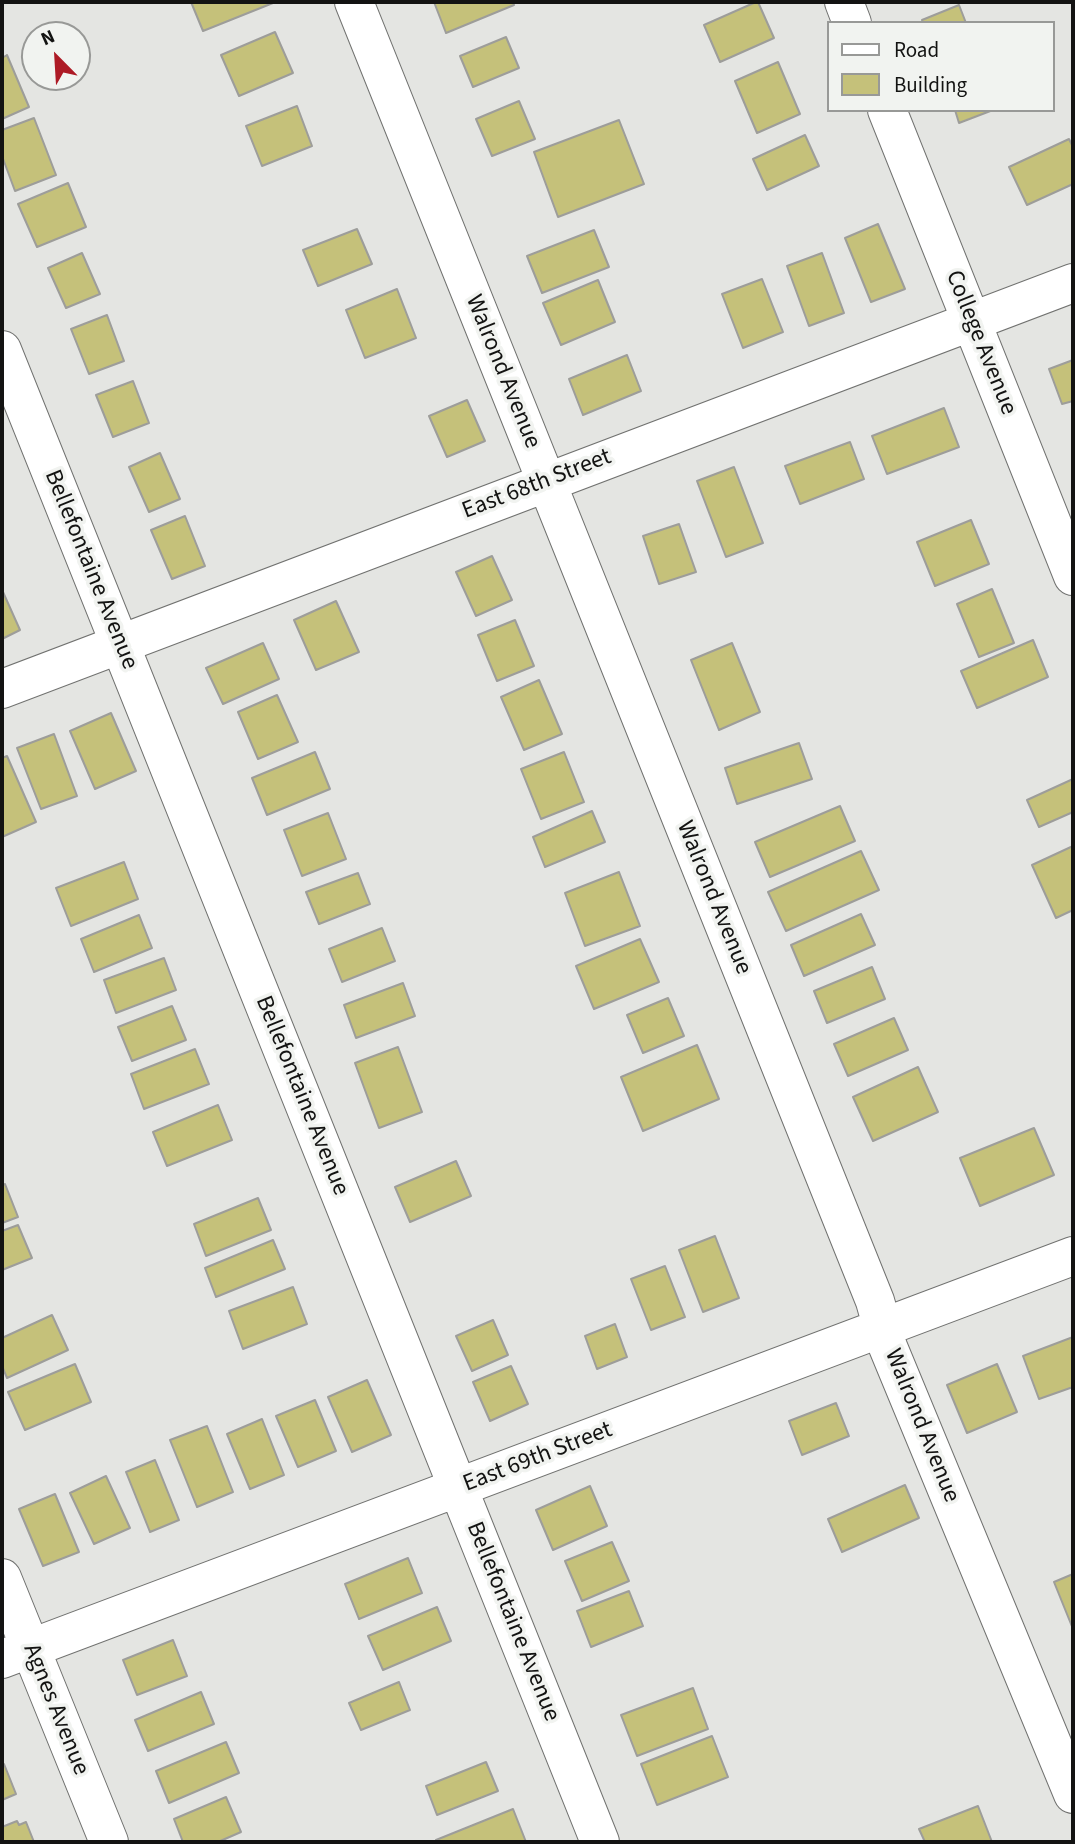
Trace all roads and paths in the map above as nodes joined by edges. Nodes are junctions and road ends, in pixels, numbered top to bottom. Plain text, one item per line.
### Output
1 (354, 2) edge
2 (844, 2) edge
3 (851, 21) edge
4 (888, 112) edge
5 (1073, 283) edge
6 (972, 321) junction
7 (2, 350) edge
8 (546, 481) junction
9 (1073, 576) edge
10 (120, 645) junction
11 (2, 689) edge
12 (1073, 1256) edge
13 (883, 1328) junction
14 (459, 1488) junction
15 (2, 1578) edge
16 (16, 1654) edge
17 (1073, 1794) edge
18 (108, 1842) edge
19 (600, 1842) edge

1 - 8 street, Walrond Avenue
2 - 3 street
4 - 6 street, College Avenue
5 - 6 street, East 68th Street
6 - 8 street, East 68th Street
6 - 9 street, College Avenue
7 - 10 street, Bellefontaine Avenue
8 - 10 street, East 68th Street
8 - 13 street, Walrond Avenue
10 - 11 street, East 68th Street
10 - 14 street, Bellefontaine Avenue
12 - 13 street, East 69th Street
13 - 14 street, East 69th Street
13 - 17 street, Walrond Avenue
14 - 16 street, East 69th Street
14 - 19 street, Bellefontaine Avenue
15 - 16 street, Agnes Avenue
16 - 18 street, Agnes Avenue

